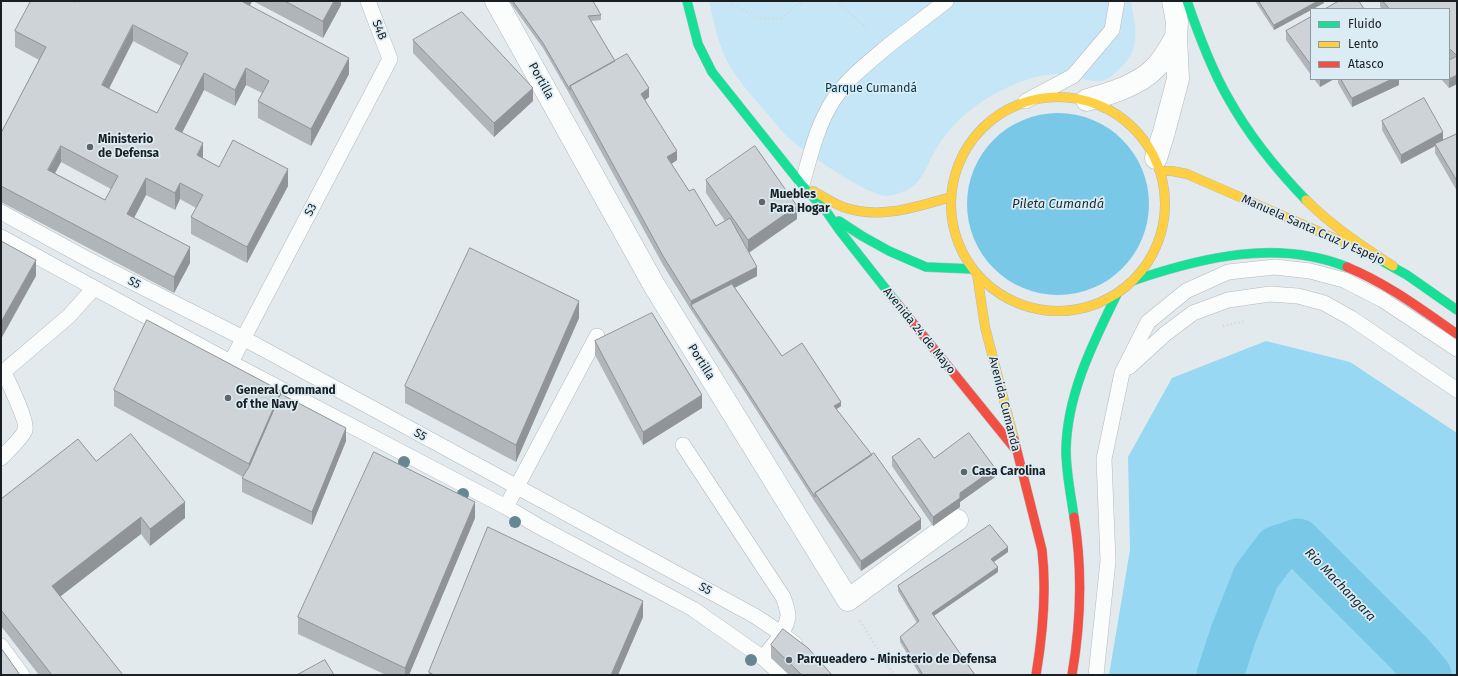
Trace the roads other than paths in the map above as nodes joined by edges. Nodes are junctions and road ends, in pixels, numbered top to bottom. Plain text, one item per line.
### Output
1 (368, 1) edge
2 (496, 1) edge
3 (687, 1) edge
4 (946, 1) edge
5 (1117, 1) edge
6 (1174, 1) edge
7 (1187, 1) edge
8 (1176, 37) junction
9 (390, 58) joint
10 (1087, 100) junction
11 (1026, 101) junction
12 (1158, 164) junction
13 (802, 184) junction
14 (951, 197) junction
15 (826, 211) junction
16 (1, 212) edge
17 (1, 237) edge
18 (1393, 266) junction
19 (975, 271) junction
20 (1134, 281) junction
21 (94, 288) junction
22 (1117, 294) junction
23 (1457, 310) edge
24 (1457, 334) edge
25 (597, 336) dead end
26 (244, 338) junction
27 (1457, 349) edge
28 (231, 362) junction
29 (2, 373) edge
30 (1122, 373) junction
31 (1457, 390) edge
32 (683, 445) dead end
33 (1015, 448) junction
34 (1, 458) edge
35 (517, 488) junction
36 (506, 507) junction
37 (957, 520) dead end
38 (782, 634) junction
39 (1, 646) edge
40 (803, 651) edge
41 (1039, 655) junction
42 (763, 658) junction
43 (22, 675) edge
44 (782, 675) edge
45 (1032, 675) edge
46 (1036, 675) edge
47 (1072, 675) edge
48 (1096, 675) edge

1 - 9 lane, S4B
2 - 37 street, Portilla
3 - 13 main road, Avenida 24 de Mayo
4 - 13 lane
5 - 11 lane
6 - 8 street
7 - 18 main road
8 - 10 street
8 - 12 street
9 - 26 lane, S3
10 - 11 main road
10 - 12 main road
11 - 14 main road
12 - 18 main road, Manuela Santa Cruz y Espejo
12 - 20 main road
13 - 14 main road, Avenida 24 de Mayo
13 - 15 main road, Avenida 24 de Mayo
14 - 19 main road
15 - 19 main road, Avenida 24 de Mayo
15 - 33 main road, Avenida 24 de Mayo
16 - 26 lane, S5
17 - 21 lane, S5
18 - 23 main road, Manuela Santa Cruz y Espejo
19 - 22 main road
19 - 33 main road, Avenida Cumanda
20 - 22 main road
20 - 24 main road, Manuela Santa Cruz y Espejo
21 - 28 lane, S5
21 - 29 lane
22 - 47 main road
25 - 35 lane
26 - 28 lane, S3
26 - 35 lane, S5
27 - 30 lane
28 - 36 lane, S5
29 - 34 lane
30 - 31 lane
30 - 48 lane
32 - 38 lane
33 - 41 main road, Avenida Cumanda
35 - 36 lane
35 - 38 lane, S5
36 - 42 lane, S5
38 - 40 lane, S5
38 - 42 lane
39 - 43 lane
41 - 45 lane
41 - 46 main road, Avenida Cumanda
42 - 44 lane, S5

